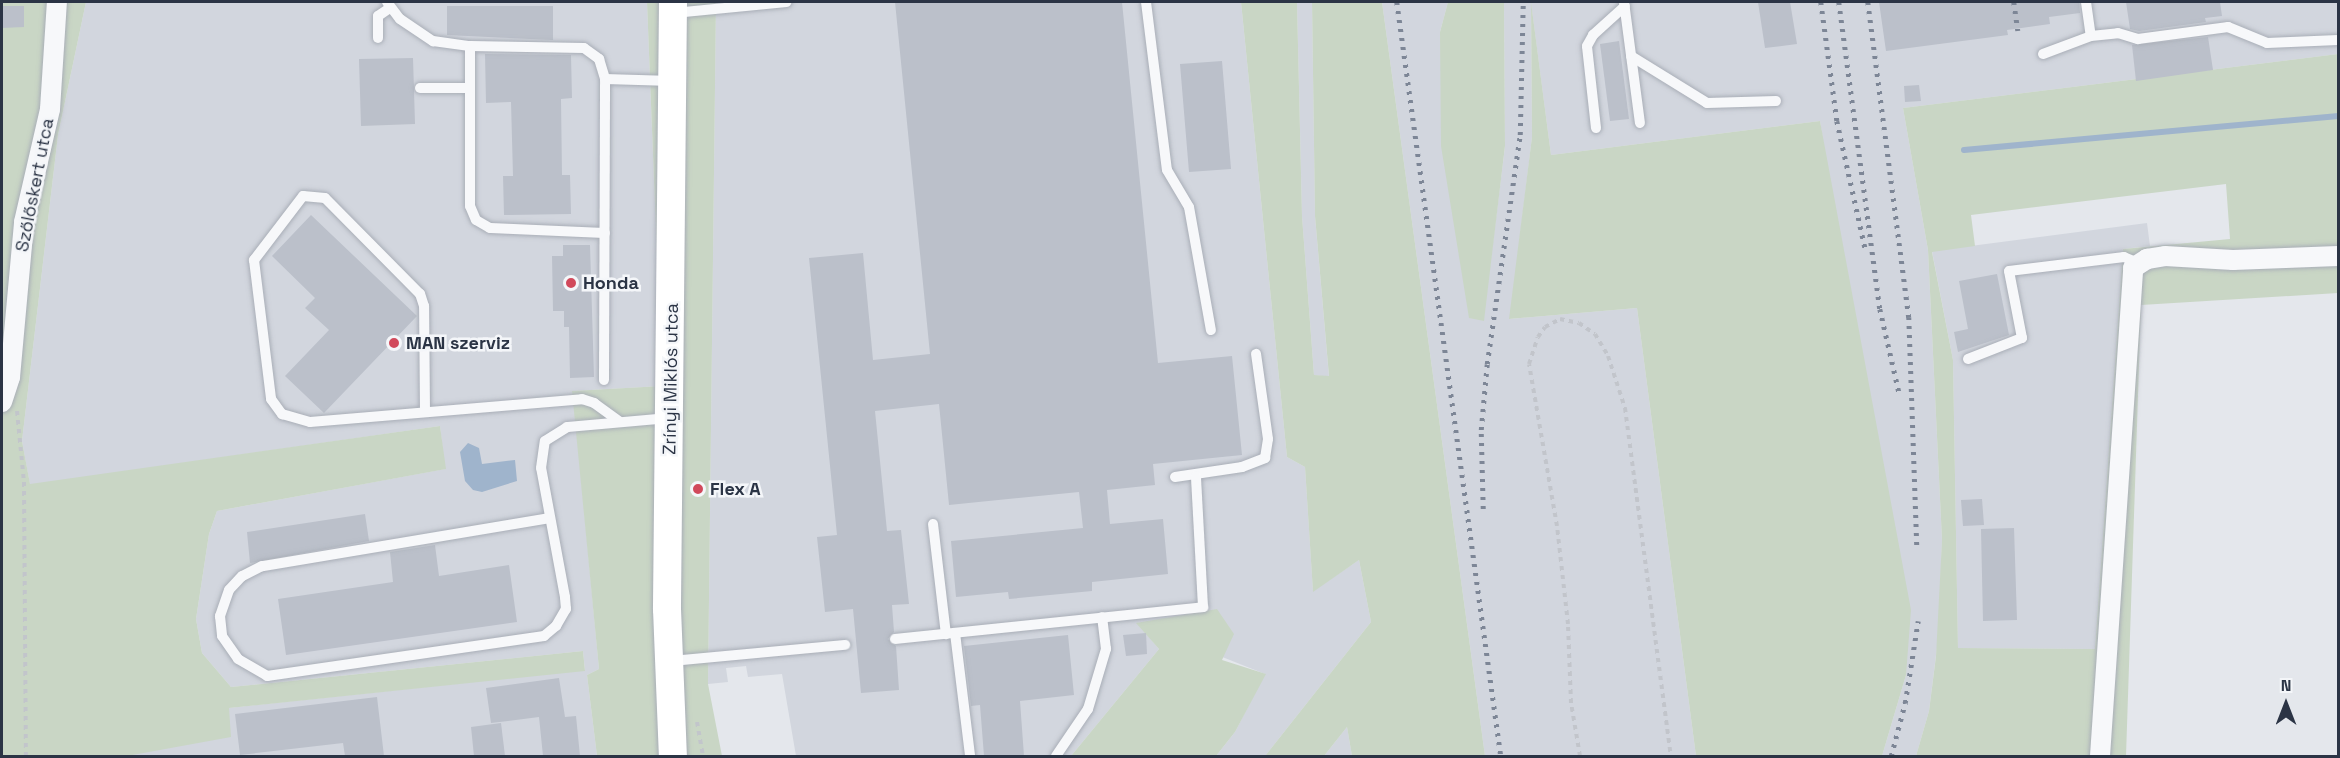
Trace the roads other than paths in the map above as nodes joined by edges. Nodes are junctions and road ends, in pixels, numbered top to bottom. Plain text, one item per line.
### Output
1 (57, 2) edge
2 (786, 2) edge
3 (1146, 2) edge
4 (2086, 2) edge
5 (1624, 4) edge
6 (388, 5) edge
7 (673, 7) edge
8 (2091, 36) junction
9 (378, 38) dead end
10 (2338, 40) edge
11 (470, 46) junction
12 (2043, 54) dead end
13 (1631, 56) junction
14 (605, 79) junction
15 (673, 82) junction
16 (420, 88) dead end
17 (470, 88) junction
18 (1776, 101) dead end
19 (1640, 123) dead end
20 (1596, 128) dead end
21 (605, 233) junction
22 (2338, 256) edge
23 (2138, 263) junction
24 (1211, 330) dead end
25 (1256, 354) dead end
26 (1968, 359) dead end
27 (604, 380) dead end
28 (6, 405) edge
29 (425, 412) junction
30 (671, 417) junction
31 (620, 422) junction
32 (1175, 477) dead end
33 (1196, 477) junction
34 (550, 518) junction
35 (933, 524) dead end
36 (1102, 617) junction
37 (951, 633) junction
38 (895, 639) dead end
39 (845, 645) dead end
40 (668, 662) junction
41 (673, 756) edge
42 (970, 756) edge
43 (1056, 756) edge
44 (2100, 756) edge

1 - 28 street, Szőlőskert utca
2 - 7 lane
3 - 24 lane
4 - 8 lane
5 - 13 lane
5 - 20 lane
6 - 9 lane
6 - 11 lane
7 - 15 main road, Zrínyi Miklós utca
8 - 10 lane
8 - 12 lane
11 - 14 lane
11 - 17 lane
13 - 18 lane
13 - 19 lane
14 - 15 lane
14 - 21 lane
15 - 30 main road, Zrínyi Miklós utca
16 - 17 lane
17 - 21 lane
21 - 27 lane
22 - 23 street
23 - 26 lane
23 - 44 street
25 - 33 lane
29 - 29 lane
29 - 31 lane
30 - 31 lane
30 - 40 main road, Zrínyi Miklós utca
31 - 34 lane
32 - 33 lane
33 - 36 lane
34 - 34 lane
35 - 37 lane
36 - 37 lane
36 - 43 lane
37 - 38 lane
37 - 42 lane
39 - 40 lane
40 - 41 main road, Zrínyi Miklós utca

